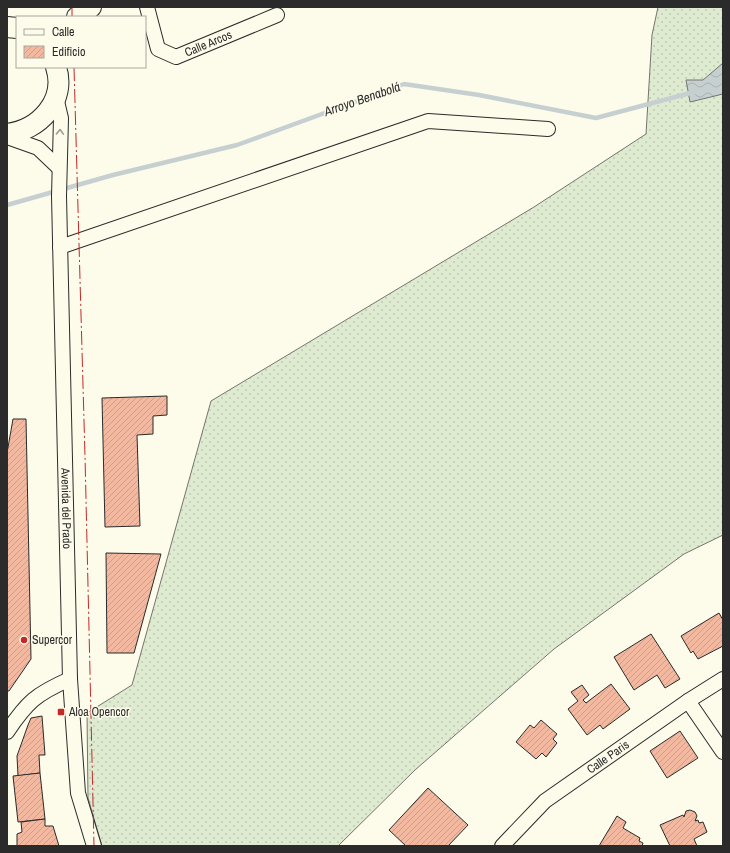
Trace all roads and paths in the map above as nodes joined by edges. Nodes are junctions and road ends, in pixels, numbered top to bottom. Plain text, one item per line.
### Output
1 (91, 7) edge
2 (147, 7) edge
3 (277, 15) dead end
4 (78, 16) edge
5 (56, 68) edge
6 (56, 97) junction
7 (548, 129) dead end
8 (7, 135) edge
9 (59, 168) junction
10 (60, 247) junction
11 (70, 679) junction
12 (723, 679) edge
13 (688, 701) junction
14 (7, 732) edge
15 (723, 752) edge
16 (94, 846) edge
17 (502, 846) edge

1 - 4 street
2 - 3 street, Calle Arcos
5 - 6 street
6 - 8 street
9 -> 6 street, Avenida del Prado
7 - 10 street
8 - 9 street
9 - 10 street, Avenida del Prado
10 - 11 street, Avenida del Prado
11 - 14 street
11 - 16 street, Avenida del Prado
12 - 13 street, Calle Paris
13 - 15 street
13 - 17 street, Calle Paris

